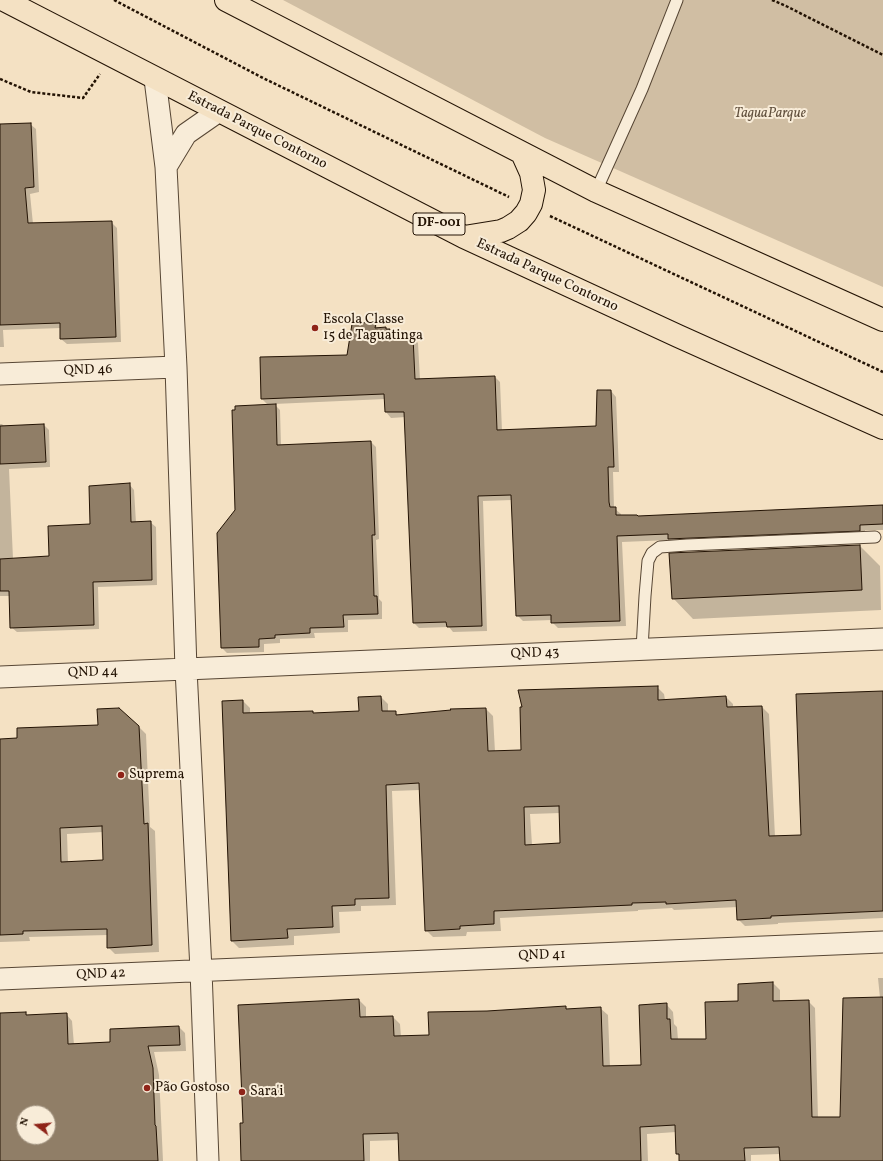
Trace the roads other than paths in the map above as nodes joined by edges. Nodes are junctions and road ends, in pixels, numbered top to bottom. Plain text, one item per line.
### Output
1 (4, 0) edge
2 (226, 0) edge
3 (677, 0) edge
4 (156, 79) junction
5 (219, 111) junction
6 (522, 153) junction
7 (166, 167) junction
8 (596, 192) junction
9 (464, 237) junction
10 (883, 320) edge
11 (176, 367) junction
12 (0, 374) edge
13 (883, 428) edge
14 (875, 537) dead end
15 (883, 639) edge
16 (642, 649) junction
17 (186, 669) junction
18 (0, 677) edge
19 (883, 942) edge
20 (201, 970) junction
21 (0, 979) edge
22 (208, 1161) edge

1 - 4 highway, Estrada Parque Contorno / DF-001
2 - 6 highway
3 - 8 lane
4 - 5 highway, Estrada Parque Contorno / DF-001
4 - 7 street
5 - 7 street
5 - 9 highway, Estrada Parque Contorno / DF-001
6 - 8 highway
6 - 9 highway
7 - 11 street
8 - 10 highway
9 - 13 highway, Estrada Parque Contorno / DF-001
11 - 12 street, QND 46
11 - 17 street
14 - 16 lane
15 - 16 street, QND 43
16 - 17 street, QND 43
17 - 18 street, QND 44
17 - 20 street
19 - 20 street, QND 41
20 - 21 street, QND 42
20 - 22 street

